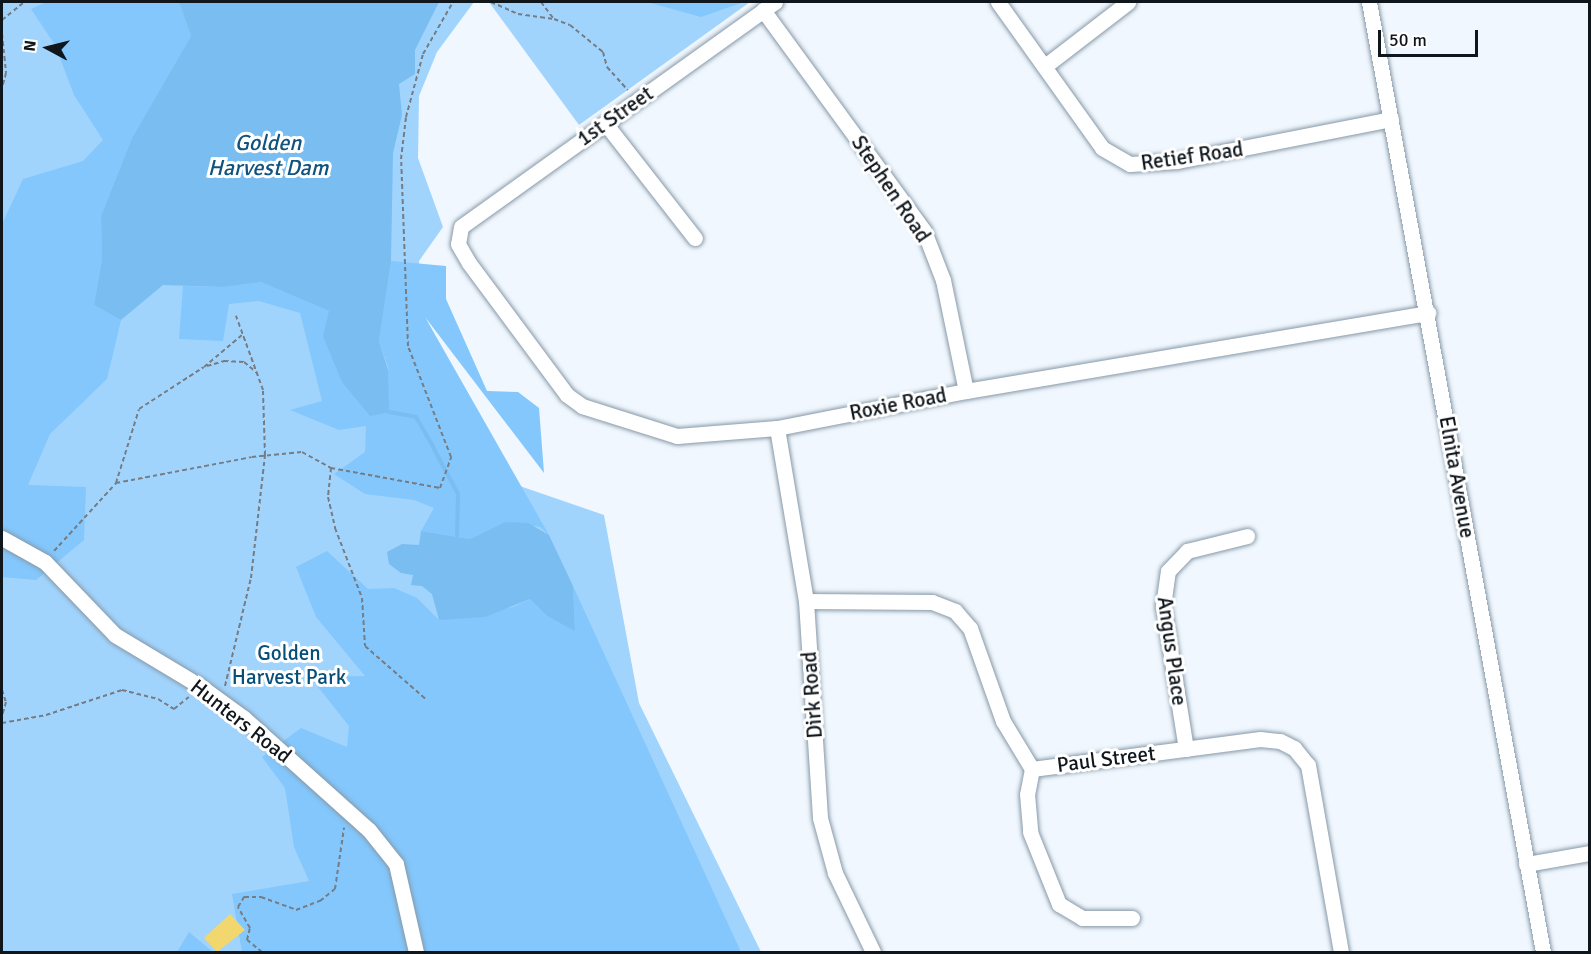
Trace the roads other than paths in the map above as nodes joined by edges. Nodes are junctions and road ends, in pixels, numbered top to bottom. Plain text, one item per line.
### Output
1 (998, 2) edge
2 (1128, 2) edge
3 (1369, 2) edge
4 (769, 6) edge
5 (1045, 66) junction
6 (1391, 119) junction
7 (605, 123) junction
8 (459, 234) joint
9 (695, 238) dead end
10 (1428, 313) junction
11 (966, 391) junction
12 (777, 428) junction
13 (1247, 536) dead end
14 (2, 538) edge
15 (806, 601) junction
16 (1186, 748) junction
17 (1032, 769) junction
18 (1590, 853) edge
19 (1526, 864) junction
20 (1132, 918) dead end
21 (416, 952) edge
22 (873, 952) edge
23 (1341, 952) edge
24 (1543, 952) edge

1 - 5 street, Retief Road
2 - 5 street
3 - 6 street, Elnita Avenue
4 - 7 street, 1st Street
4 - 11 street, Stephen Road
5 - 6 street, Retief Road
6 - 10 street, Elnita Avenue
7 - 8 street, 1st Street
7 - 9 street
8 - 12 street, Roxie Road
10 - 11 street, Roxie Road
10 - 19 street, Elnita Avenue
11 - 12 street, Roxie Road
12 - 15 street, Dirk Road
13 - 16 street, Angus Place
14 - 21 street, Hunters Road
15 - 17 street, Paul Street
15 - 22 street, Dirk Road
16 - 17 street, Paul Street
16 - 23 street, Paul Street
17 - 20 street
18 - 19 street
19 - 24 street, Elnita Avenue

